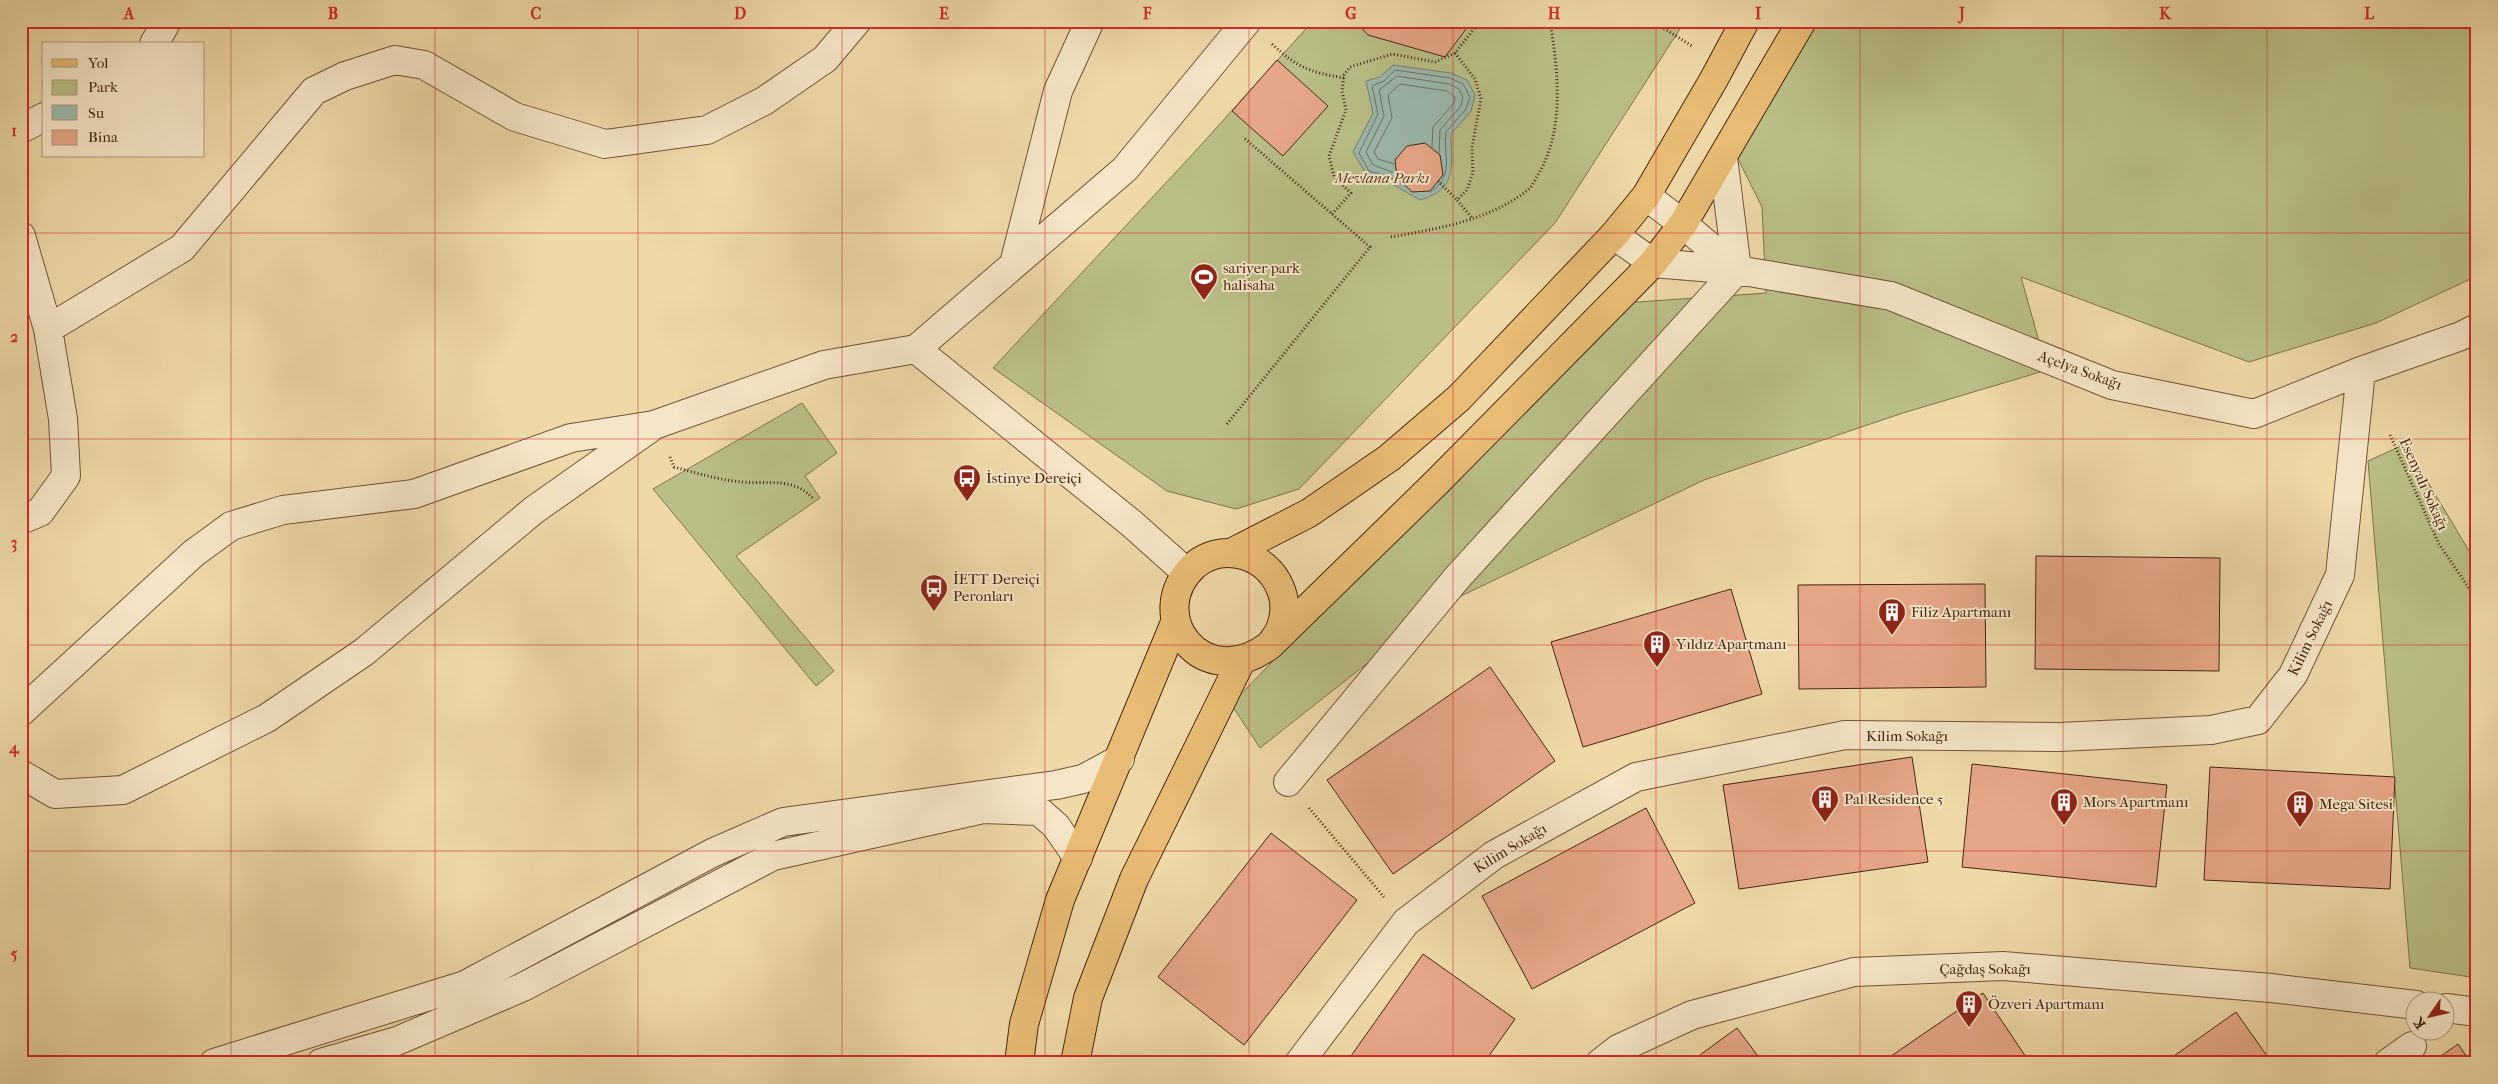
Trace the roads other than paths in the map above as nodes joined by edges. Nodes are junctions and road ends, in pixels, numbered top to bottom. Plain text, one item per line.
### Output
1 (167, 21) edge
2 (857, 21) edge
3 (1090, 21) edge
4 (1247, 21) edge
5 (1745, 21) edge
6 (1802, 21) edge
7 (155, 42) edge
8 (42, 118) edge
9 (21, 129) edge
10 (1723, 157) junction
11 (1646, 196) junction
12 (1683, 224) junction
13 (1614, 235) junction
14 (21, 236) edge
15 (1653, 263) junction
16 (1014, 264) junction
17 (1737, 270) junction
18 (2477, 328) edge
19 (48, 329) junction
20 (916, 348) junction
21 (2361, 371) junction
22 (654, 425) junction
23 (21, 520) edge
24 (1231, 553) junction
25 (1187, 573) junction
26 (1176, 620) junction
27 (1270, 645) junction
28 (1241, 661) junction
29 (21, 712) edge
30 (1120, 759) junction
31 (21, 774) edge
32 (1288, 782) road end
33 (1078, 858) junction
34 (2406, 1004) edge
35 (2456, 1009) edge
36 (2477, 1012) edge
37 (2412, 1046) dead end
38 (214, 1063) edge
39 (321, 1063) edge
40 (1019, 1063) edge
41 (1075, 1063) edge
42 (1300, 1063) edge
43 (1600, 1063) edge
44 (2388, 1063) edge

1 - 7 street
2 - 19 street
3 - 16 street
4 - 16 street
5 - 11 main road
6 - 10 main road
8 - 9 street
10 - 12 main road
10 - 17 street
11 - 12 street
11 - 13 main road
12 - 15 main road
12 - 17 street
13 - 15 street
13 - 24 main road
14 - 19 street
15 - 17 street, Açelya Sokağı
15 - 27 main road
16 - 20 street
17 - 21 street, Açelya Sokağı
17 - 32 street
18 - 21 street, Açelya Sokağı
19 - 23 street
20 - 22 street
20 - 25 street
21 - 42 street, Kilim Sokağı
22 - 29 street
22 - 31 street
24 - 25 main road
24 - 27 main road
25 - 26 main road
26 - 28 main road
26 - 30 main road
27 - 28 main road
28 - 41 main road
30 - 33 main road
30 - 38 street
33 - 39 street
33 - 40 main road
34 - 43 street, Çağdaş Sokağı
35 - 36 street
37 - 44 street

